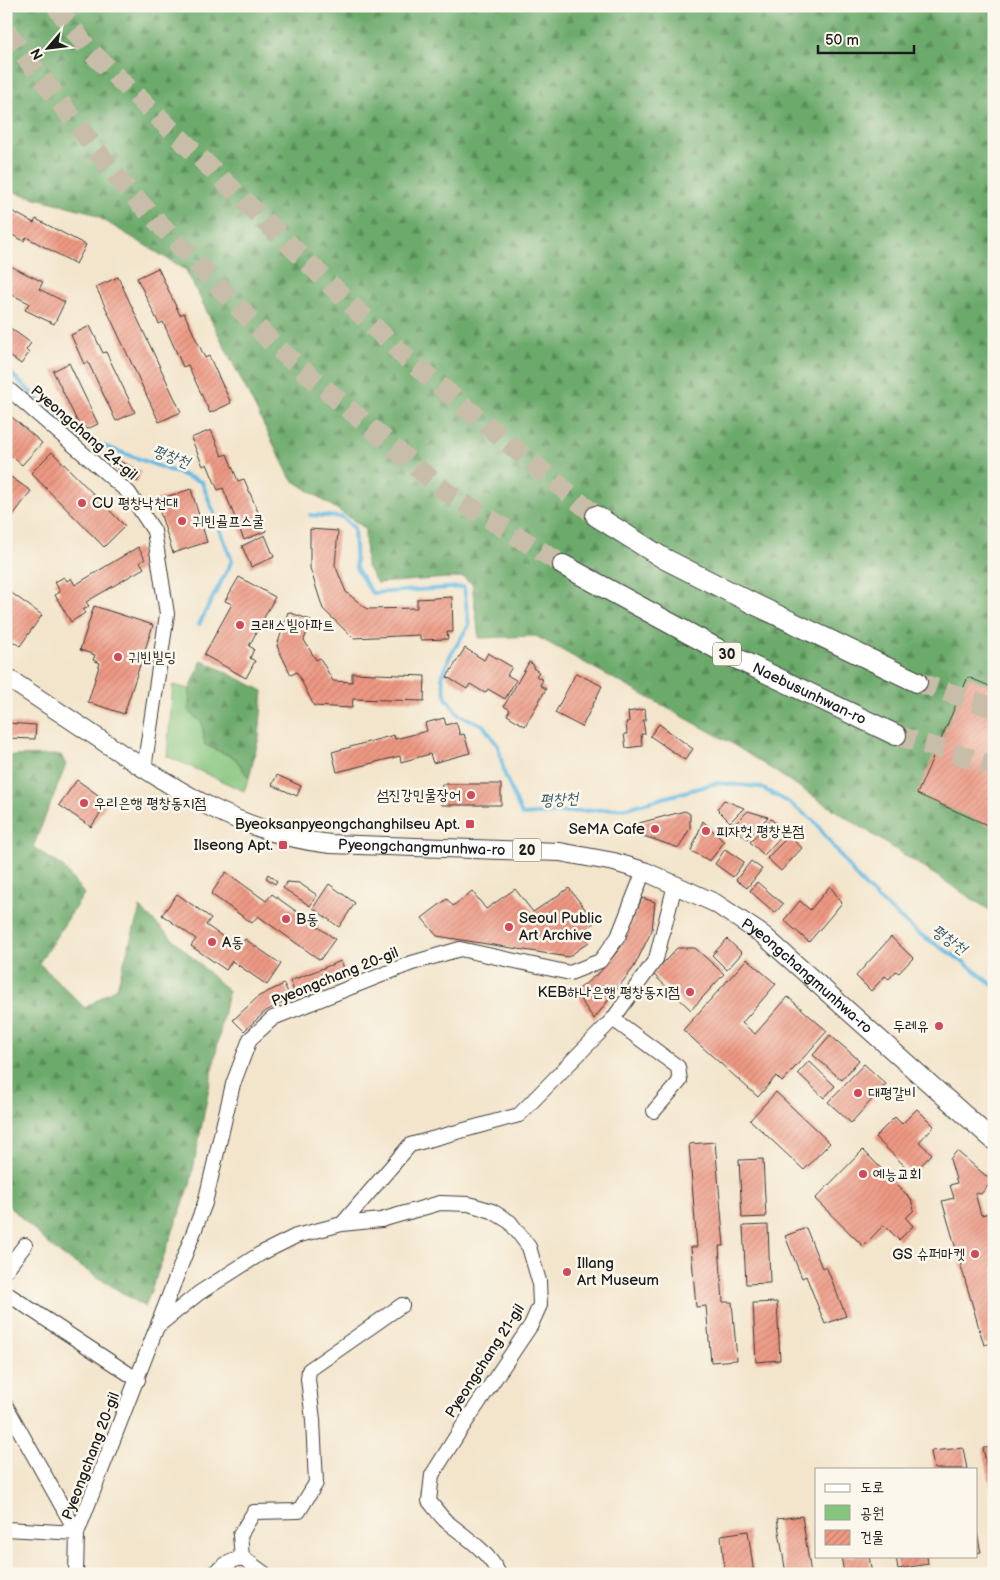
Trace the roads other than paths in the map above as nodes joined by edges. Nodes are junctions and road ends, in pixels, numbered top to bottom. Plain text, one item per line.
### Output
1 (6, 387) edge
2 (596, 516) tunnel mouth
3 (563, 565) tunnel mouth
4 (6, 677) edge
5 (917, 682) tunnel mouth
6 (896, 735) tunnel mouth
7 (144, 769) junction
8 (644, 871) junction
9 (675, 885) junction
10 (614, 1019) junction
11 (654, 1110) dead end
12 (994, 1142) edge
13 (342, 1224) junction
14 (25, 1245) dead end
15 (6, 1270) edge
16 (6, 1293) edge
17 (402, 1305) dead end
18 (159, 1326) junction
19 (138, 1380) junction
20 (6, 1406) edge
21 (6, 1530) edge
22 (78, 1533) junction
23 (242, 1557) junction
24 (76, 1574) edge
25 (212, 1574) edge
26 (266, 1574) edge
27 (499, 1574) edge

1 - 7 street, Pyeongchang 24-gil
2 - 5 highway
3 - 6 highway, Naebusunhwan-ro / 30
4 - 7 main road, Pyeongchangmunhwa-ro / 20
7 - 8 main road, Pyeongchangmunhwa-ro / 20
8 - 9 main road, Pyeongchangmunhwa-ro / 20
8 - 18 street, Pyeongchang 20-gil
9 - 10 street
9 - 12 main road, Pyeongchangmunhwa-ro / 20
10 - 11 street
10 - 13 street
13 - 18 street, Pyeongchang 21-gil
13 - 27 street, Pyeongchang 21-gil
14 - 15 street
16 - 19 street, Pyeongchang 20-gil
17 - 23 street
18 - 19 street, Pyeongchang 20-gil
19 - 22 street, Pyeongchang 20-gil
20 - 22 street
21 - 22 street
22 - 24 street, Pyeongchang 20-gil
23 - 25 street
23 - 26 street

